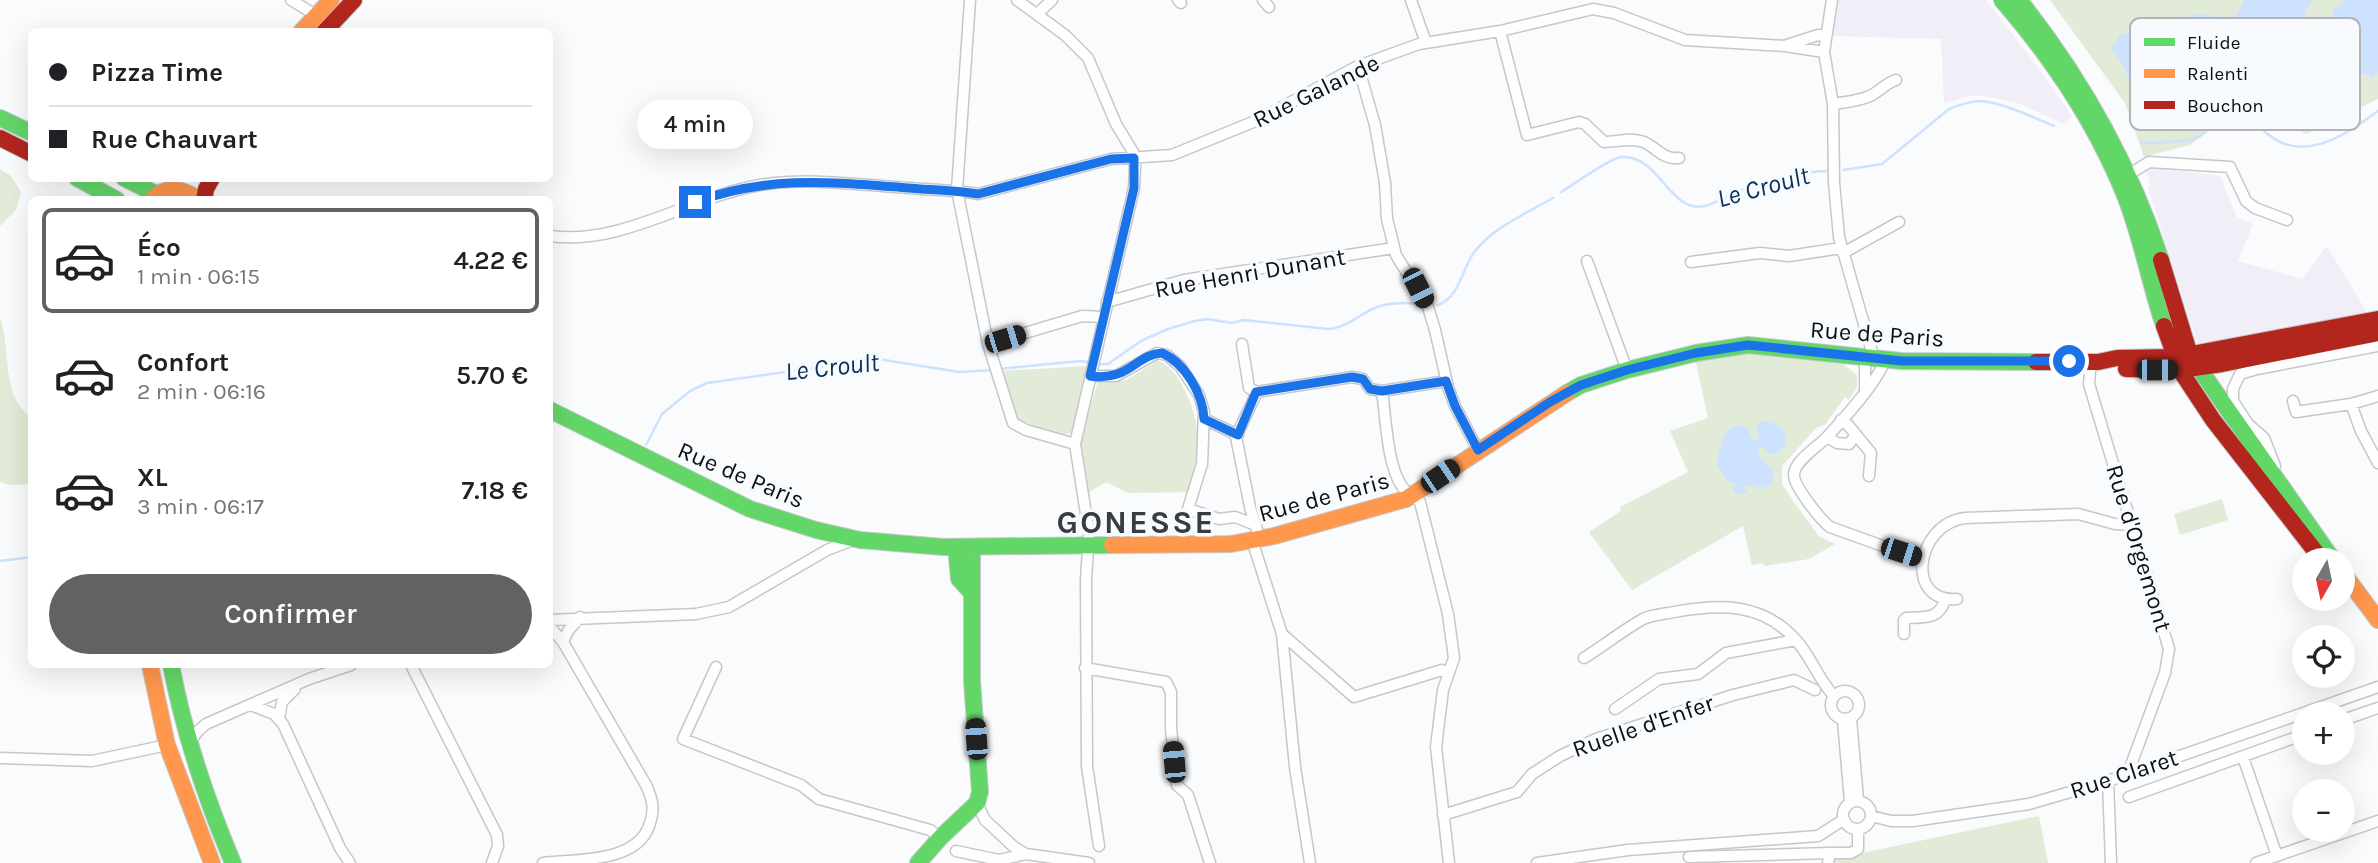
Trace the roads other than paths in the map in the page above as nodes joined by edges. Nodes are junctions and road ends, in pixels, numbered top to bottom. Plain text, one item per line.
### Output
1 (291, 0) edge
2 (331, 0) edge
3 (354, 0) edge
4 (970, 0) edge
5 (1017, 0) edge
6 (1052, 0) edge
7 (1411, 0) edge
8 (1832, 0) edge
9 (2002, 0) edge
10 (2019, 0) edge
11 (1592, 5) edge
12 (1037, 14) junction
13 (324, 24) edge
14 (1500, 31) junction
15 (1825, 36) junction
16 (1426, 43) junction
17 (1785, 46) junction
18 (1824, 52) junction
19 (1359, 66) junction
20 (1896, 80) dead end
21 (1833, 104) junction
22 (0, 118) edge
23 (28, 131) edge
24 (0, 138) edge
25 (28, 152) edge
26 (1134, 158) junction
27 (1679, 158) dead end
28 (2128, 175) junction
29 (85, 182) edge
30 (130, 182) edge
31 (178, 183) edge
32 (957, 190) junction
33 (110, 196) edge
34 (152, 196) edge
35 (155, 196) edge
36 (194, 196) edge
37 (2287, 220) dead end
38 (1899, 222) dead end
39 (553, 236) edge
40 (1394, 248) junction
41 (1842, 251) junction
42 (1587, 261) dead end
43 (1691, 262) dead end
44 (1107, 302) junction
45 (1103, 317) junction
46 (2378, 319) edge
47 (2378, 333) edge
48 (988, 344) junction
49 (1242, 344) dead end
50 (2378, 346) edge
51 (1875, 359) junction
52 (2094, 361) junction
53 (2185, 363) junction
54 (2222, 364) junction
55 (1627, 370) junction
56 (1090, 376) junction
57 (2238, 377) junction
58 (1446, 381) junction
59 (1865, 390) junction
60 (1382, 391) junction
61 (1256, 392) junction
62 (2378, 396) edge
63 (2293, 401) dead end
64 (2351, 404) junction
65 (553, 412) edge
66 (1204, 419) junction
67 (1841, 420) junction
68 (1238, 435) junction
69 (1827, 436) junction
70 (1855, 436) junction
71 (1075, 444) junction
72 (1478, 450) junction
73 (2378, 463) edge
74 (2275, 466) dead end
75 (1869, 476) dead end
76 (1412, 495) junction
77 (2132, 525) junction
78 (818, 530) junction
79 (1252, 533) junction
80 (860, 540) junction
81 (964, 547) junction
82 (1088, 547) junction
83 (2313, 548) edge
84 (2324, 548) edge
85 (827, 550) junction
86 (1922, 559) junction
87 (2356, 591) edge
88 (2356, 605) edge
89 (580, 617) junction
90 (553, 620) edge
91 (2378, 621) edge
92 (553, 630) edge
93 (1282, 634) junction
94 (1904, 634) dead end
95 (2378, 634) edge
96 (1796, 640) junction
97 (563, 642) junction
98 (1584, 659) dead end
99 (716, 667) dead end
100 (151, 668) edge
101 (172, 668) edge
102 (342, 668) edge
103 (413, 668) edge
104 (1085, 668) junction
105 (1449, 672) junction
106 (309, 679) junction
107 (2375, 686) edge
108 (1815, 690) dead end
109 (1834, 696) junction
110 (251, 705) junction
111 (2378, 708) edge
112 (1615, 709) dead end
113 (181, 714) junction
114 (2355, 716) edge
115 (279, 718) junction
116 (1847, 719) junction
117 (206, 724) junction
118 (2292, 739) edge
119 (167, 745) junction
120 (189, 745) junction
121 (2243, 757) junction
122 (0, 758) edge
123 (2128, 773) junction
124 (2108, 781) junction
125 (2129, 797) dead end
126 (1854, 801) junction
127 (977, 803) junction
128 (1443, 815) junction
129 (1871, 817) junction
130 (1843, 820) junction
131 (2378, 821) edge
132 (1858, 829) junction
133 (940, 838) junction
134 (1099, 846) dead end
135 (956, 851) dead end
136 (1026, 854) junction
137 (2277, 856) junction
138 (1689, 857) dead end
139 (1829, 858) edge
140 (212, 863) edge
141 (233, 863) edge
142 (350, 863) edge
143 (492, 863) edge
144 (543, 863) edge
145 (918, 863) edge
146 (1089, 863) edge
147 (1210, 863) edge
148 (1310, 863) edge
149 (1449, 863) edge
150 (1537, 863) edge
151 (2111, 863) edge
152 (2256, 863) edge

1 - 13 street
2 - 13 main road
3 - 13 main road
4 - 32 street
5 - 12 street
6 - 12 street
7 - 16 street
8 - 15 street
9 - 53 main road
10 - 28 main road
11 - 14 street, Rue Galande
11 - 17 street
12 - 26 street
14 - 16 street, Rue Galande
14 - 27 street
15 - 17 street
15 - 18 street
16 - 19 street, Rue Galande
17 - 18 street
18 - 21 street
19 - 26 street, Rue Galande
19 - 40 street
20 - 21 street
21 - 41 street
22 - 23 main road
24 - 25 main road
26 - 32 street, Rue Galande
26 - 44 street
28 - 37 street
28 - 53 main road
29 - 33 main road
30 - 34 main road
31 - 35 main road
31 - 36 main road
32 - 39 street, Rue Galande
32 - 48 street
38 - 41 street
40 - 44 street, Rue Henri Dunant
40 - 58 street
41 - 43 street
41 - 51 street
42 - 55 street
44 - 45 street
45 - 48 street
45 - 56 street
46 - 53 main road
47 - 54 main road
48 - 71 street
49 - 61 street
50 - 57 street
51 - 52 main road, Rue de Paris
51 - 55 main road, Rue de Paris
51 - 59 street
51 - 59 street
52 - 53 main road, Rue de Paris
52 - 77 street, Rue d'Orgemont
53 - 54 main road
53 - 83 main road
53 - 84 main road
54 - 57 street
55 - 72 main road, Rue de Paris
56 - 66 street
56 - 71 street
57 - 74 street
58 - 60 street
58 - 72 street
59 - 67 street
60 - 61 street
60 - 76 street
61 - 68 street
62 - 64 street
63 - 64 street
64 - 73 street
65 - 78 main road, Rue de Paris
66 - 68 street
66 - 79 street
67 - 69 street
67 - 70 street
68 - 79 street
69 - 70 street
69 - 86 street
70 - 75 street
71 - 82 street
72 - 76 main road, Rue de Paris
76 - 79 main road, Rue de Paris
76 - 105 street
77 - 86 street
77 - 123 street, Rue d'Orgemont
78 - 80 main road, Rue de Paris
78 - 85 street
79 - 82 main road, Rue de Paris
79 - 93 street
80 - 81 main road, Rue de Paris
80 - 85 street
81 - 82 main road, Rue de Paris
81 - 127 main road
82 - 104 street
85 - 89 street
86 - 94 street
87 - 91 main road
88 - 95 main road
89 - 90 street
89 - 97 street
92 - 97 street
93 - 105 street
93 - 148 street
96 - 98 street
96 - 109 street
96 - 112 street
97 - 144 street
99 - 133 street
100 - 119 main road
101 - 113 main road
102 - 106 street
103 - 143 street
104 - 134 street
104 - 147 street
105 - 128 street
106 - 110 street
106 - 115 street
107 - 123 street, Rue Claret
108 - 128 street, Ruelle d'Enfer
109 - 116 street
109 - 116 street
110 - 115 street
110 - 117 street
111 - 114 street
113 - 117 street
113 - 120 main road
115 - 142 street
116 - 126 street
117 - 120 street
118 - 121 street
119 - 122 street
119 - 140 main road
120 - 141 main road
121 - 125 street
121 - 137 street
123 - 124 street, Rue Claret
124 - 129 street, Rue Claret
124 - 151 street
126 - 129 street
126 - 130 street
127 - 133 main road
127 - 136 street
128 - 149 street
129 - 132 street
130 - 132 street
130 - 150 street
131 - 137 street
132 - 139 street
133 - 145 main road
135 - 136 street
136 - 146 street
137 - 152 street
138 - 139 street

